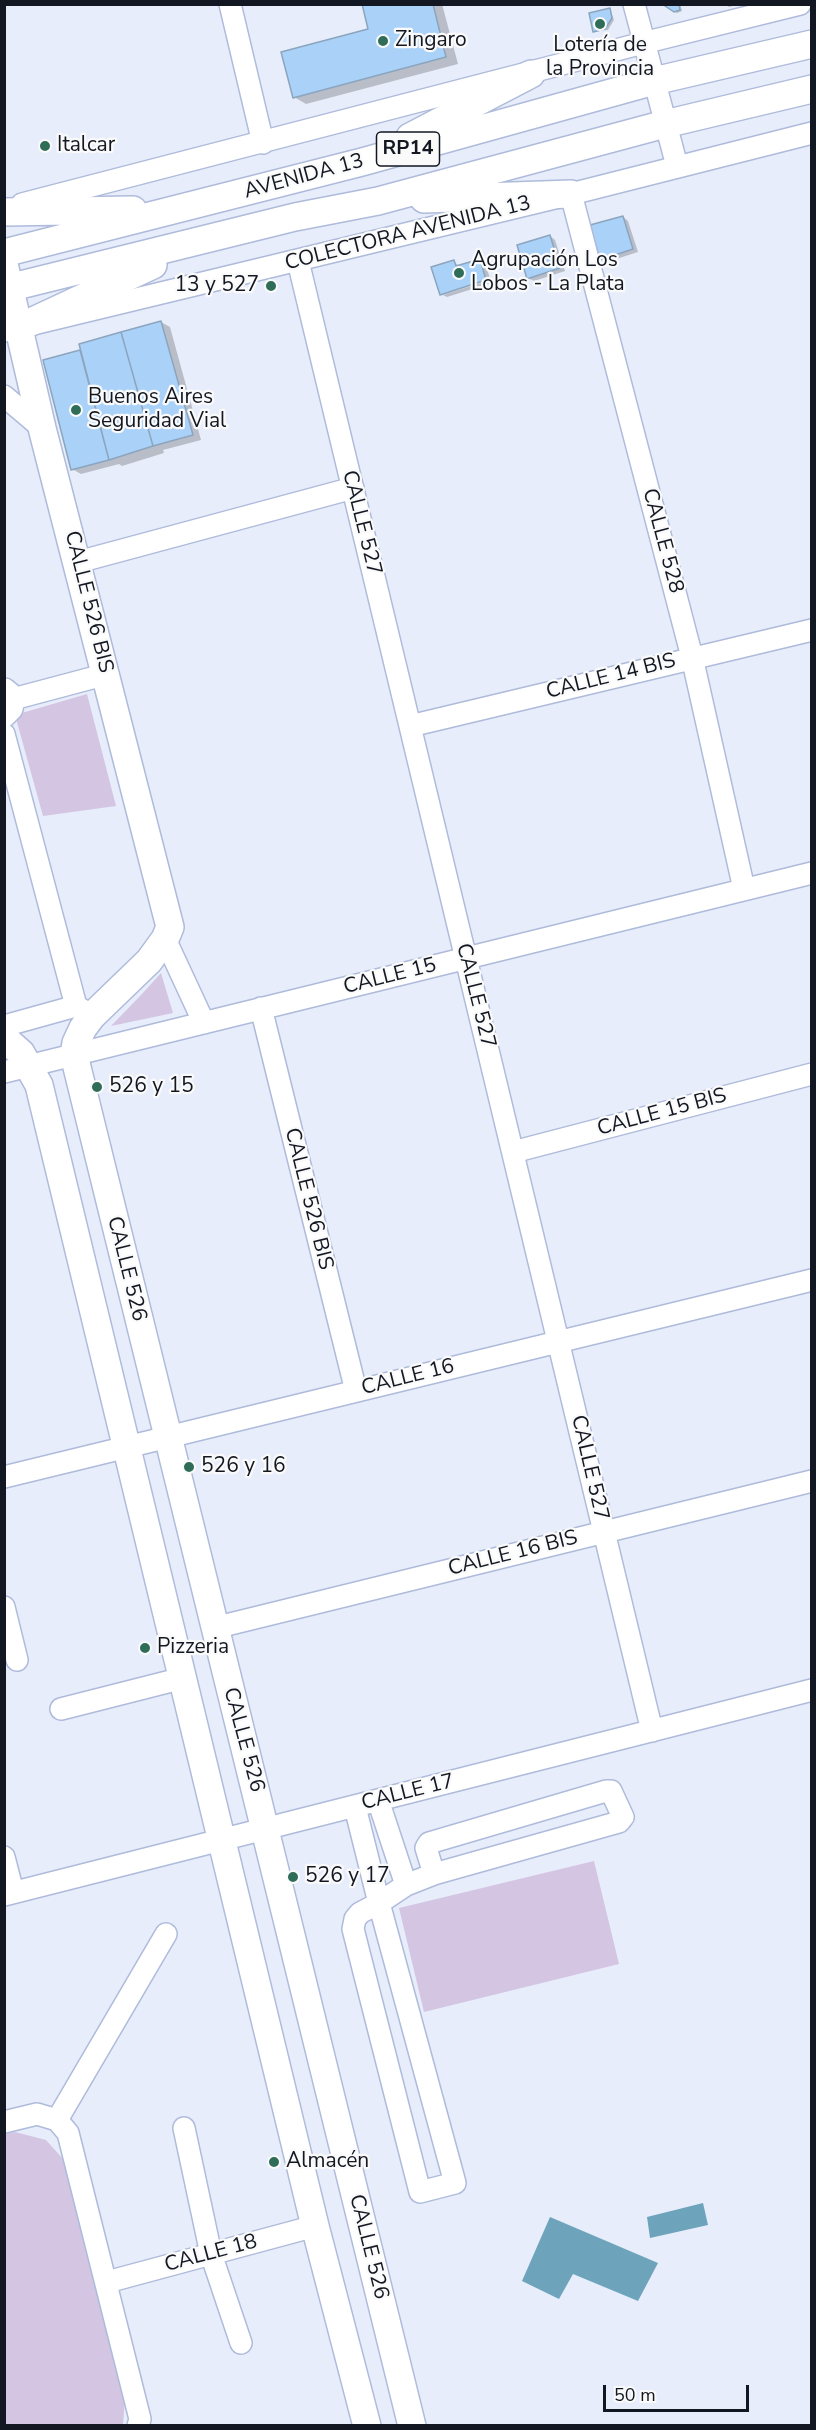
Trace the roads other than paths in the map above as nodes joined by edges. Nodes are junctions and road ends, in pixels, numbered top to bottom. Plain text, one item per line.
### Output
1 (230, 4) edge
2 (634, 4) edge
3 (800, 4) edge
4 (643, 43) junction
5 (812, 44) edge
6 (531, 74) junction
7 (654, 81) junction
8 (812, 89) edge
9 (665, 124) junction
10 (812, 134) edge
11 (263, 143) junction
12 (363, 162) junction
13 (677, 166) junction
14 (571, 194) junction
15 (378, 201) junction
16 (183, 209) junction
17 (4, 210) edge
18 (207, 239) junction
19 (4, 253) edge
20 (298, 261) junction
21 (6, 280) edge
22 (11, 329) edge
23 (4, 396) edge
24 (42, 428) junction
25 (353, 488) junction
26 (78, 562) junction
27 (812, 630) edge
28 (692, 657) junction
29 (107, 674) junction
30 (7, 702) edge
31 (410, 726) junction
32 (4, 734) edge
33 (812, 873) edge
34 (744, 889) junction
35 (165, 939) junction
36 (466, 958) junction
37 (261, 1008) junction
38 (84, 1011) junction
39 (204, 1023) junction
40 (4, 1026) edge
41 (4, 1038) edge
42 (74, 1055) junction
43 (16, 1069) edge
44 (812, 1074) edge
45 (513, 1152) junction
46 (812, 1280) edge
47 (558, 1342) junction
48 (356, 1391) junction
49 (166, 1438) junction
50 (126, 1448) junction
51 (4, 1477) edge
52 (812, 1480) edge
53 (604, 1531) junction
54 (4, 1607) edge
55 (214, 1628) junction
56 (17, 1660) dead end
57 (183, 1678) junction
58 (812, 1690) edge
59 (61, 1709) dead end
60 (652, 1731) junction
61 (378, 1800) junction
62 (355, 1807) junction
63 (266, 1829) junction
64 (223, 1840) junction
65 (4, 1857) edge
66 (434, 1874) junction
67 (406, 1885) junction
68 (9, 1893) edge
69 (379, 1903) junction
70 (166, 1934) dead end
71 (57, 2120) junction
72 (4, 2122) edge
73 (184, 2128) dead end
74 (315, 2226) junction
75 (211, 2254) junction
76 (107, 2283) junction
77 (241, 2343) dead end
78 (143, 2424) edge
79 (367, 2426) edge
80 (412, 2426) edge

1 - 11 street
2 - 4 street
3 - 4 street
4 - 6 street
4 - 7 street
5 - 7 main road, AVENIDA 13 / RP14
6 - 11 street
6 - 12 main road
7 - 9 street
7 - 12 main road, AVENIDA 13 / RP14
8 - 9 main road, AVENIDA 13 / RP14
9 - 13 street
9 - 15 main road, AVENIDA 13 / RP14
10 - 13 street, COLECTORA AVENIDA 13
11 - 17 street
12 - 16 main road, AVENIDA 13 / RP14
13 - 14 street, COLECTORA AVENIDA 13
14 - 15 main road
14 - 20 street, COLECTORA AVENIDA 13
14 - 28 street, CALLE 528
15 - 18 main road, AVENIDA 13 / RP14
16 - 17 main road
16 - 19 main road, AVENIDA 13 / RP14
18 - 21 main road, AVENIDA 13 / RP14
18 - 22 main road
20 - 22 street, COLECTORA AVENIDA 13
20 - 25 street, CALLE 527
21 - 22 main road, CALLE 526 BIS
22 - 24 main road, CALLE 526 BIS
23 - 24 street
24 - 26 main road, CALLE 526 BIS
25 - 26 street
25 - 31 street, CALLE 527
26 - 29 main road, CALLE 526 BIS
27 - 28 street, CALLE 14 BIS
28 - 31 street, CALLE 14 BIS
28 - 34 street, CALLE 528
29 - 30 street
29 - 35 main road, CALLE 526 BIS
31 - 36 street, CALLE 527
32 - 38 street
33 - 34 street, CALLE 15
34 - 36 street, CALLE 15
35 - 38 main road
35 - 39 street, CALLE 526 BIS
36 - 37 street, CALLE 15
36 - 45 street, CALLE 527
37 - 39 street, CALLE 15
37 - 48 street, CALLE 526 BIS
38 - 40 street
38 - 42 main road
39 - 42 street, CALLE 15
41 - 43 main road, CALLE 526
42 - 43 street, CALLE 15
42 - 49 main road, CALLE 526
43 - 50 main road, CALLE 526
44 - 45 street, CALLE 15 BIS
45 - 47 street, CALLE 527
46 - 47 street, CALLE 16
47 - 48 street, CALLE 16
47 - 53 street, CALLE 527
48 - 49 street, CALLE 16
49 - 50 street, CALLE 16
49 - 55 main road, CALLE 526
50 - 51 street, CALLE 16
50 - 57 main road, CALLE 526
52 - 53 street, CALLE 16 BIS
53 - 55 street, CALLE 16 BIS
53 - 60 street, CALLE 527
54 - 56 street
55 - 63 main road, CALLE 526
57 - 59 street
57 - 64 main road, CALLE 526
58 - 60 street, CALLE 17
60 - 61 street, CALLE 17
61 - 62 street, CALLE 17
61 - 67 street
62 - 63 street, CALLE 17
62 - 69 street
63 - 64 street, CALLE 17
63 - 80 main road, CALLE 526
64 - 68 street, CALLE 17
64 - 74 main road, CALLE 526
65 - 68 street
66 - 66 street
66 - 67 street
67 - 69 street
69 - 69 street
70 - 71 street
71 - 72 street
71 - 76 street
73 - 75 street
74 - 75 street, CALLE 18
74 - 79 main road, CALLE 526
75 - 76 street, CALLE 18
75 - 77 street
76 - 78 street

